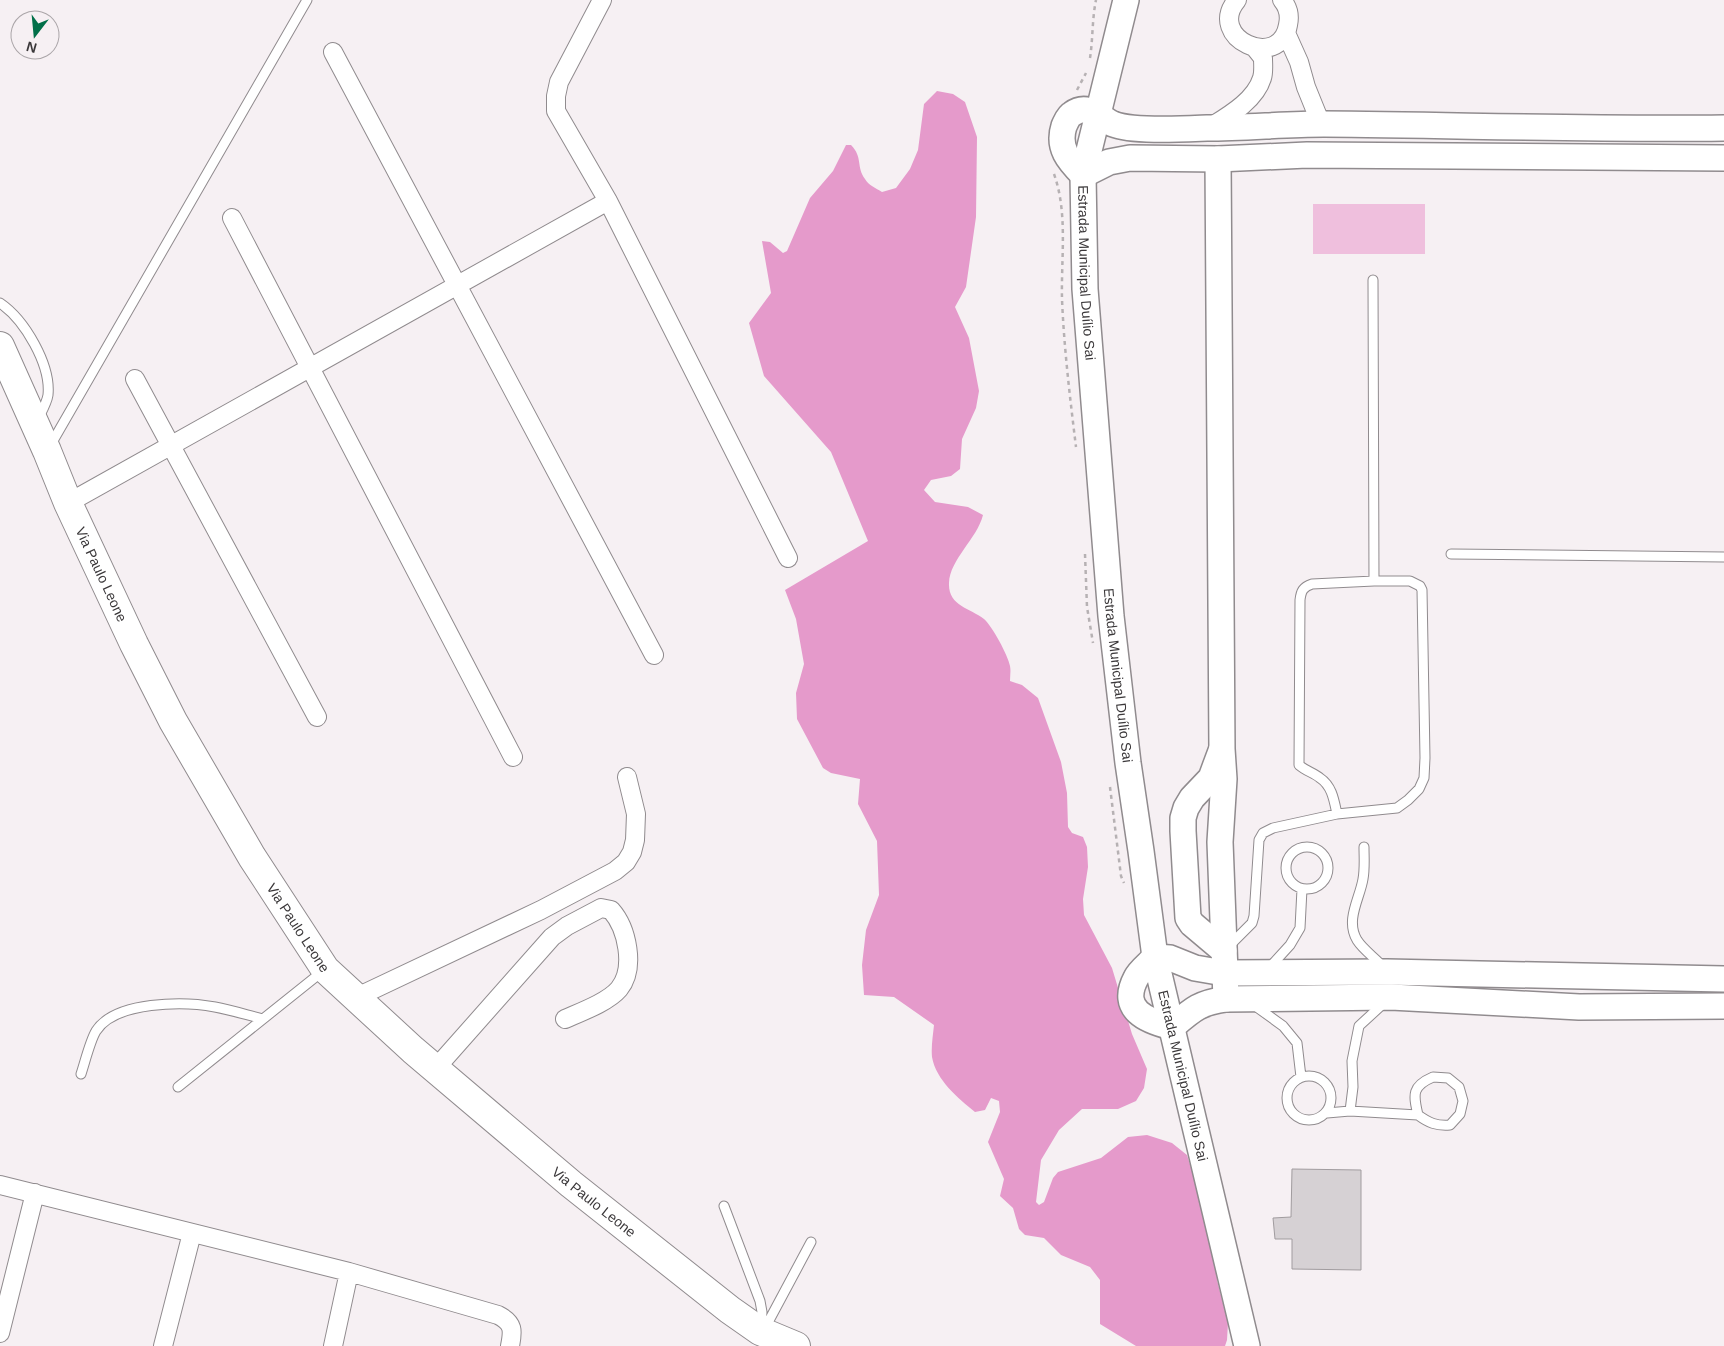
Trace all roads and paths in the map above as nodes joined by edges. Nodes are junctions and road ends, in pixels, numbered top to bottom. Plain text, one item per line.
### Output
1 (307, 0) edge
2 (602, 0) edge
3 (1126, 0) edge
4 (1237, 0) edge
5 (1282, 0) edge
6 (1286, 33) junction
7 (1255, 48) junction
8 (333, 52) dead end
9 (1098, 114) junction
10 (1321, 124) junction
11 (1156, 128) junction
12 (1208, 128) junction
13 (1724, 128) edge
14 (1684, 129) junction
15 (1307, 155) junction
16 (1156, 158) junction
17 (1677, 158) junction
18 (1724, 158) edge
19 (1218, 159) junction
20 (1083, 175) junction
21 (608, 201) junction
22 (232, 218) dead end
23 (1373, 280) dead end
24 (457, 285) junction
25 (0, 303) edge
26 (0, 346) edge
27 (310, 367) junction
28 (135, 379) dead end
29 (35, 424) junction
30 (170, 446) junction
31 (47, 451) junction
32 (68, 502) junction
33 (1451, 554) dead end
34 (1724, 557) edge
35 (788, 558) dead end
36 (1374, 581) junction
37 (654, 655) dead end
38 (317, 717) dead end
39 (1222, 749) junction
40 (513, 757) dead end
41 (627, 777) dead end
42 (1337, 814) junction
43 (1183, 831) junction
44 (1220, 842) junction
45 (1364, 847) dead end
46 (1302, 889) junction
47 (1223, 912) junction
48 (1202, 933) junction
49 (1155, 957) junction
50 (1224, 962) junction
51 (325, 970) junction
52 (1266, 972) junction
53 (1387, 972) junction
54 (1688, 978) junction
55 (1724, 979) edge
56 (1391, 997) junction
57 (355, 998) junction
58 (1236, 1000) junction
59 (1674, 1006) junction
60 (1724, 1006) edge
61 (263, 1019) junction
62 (565, 1019) dead end
63 (1172, 1026) junction
64 (436, 1068) junction
65 (81, 1074) dead end
66 (1301, 1076) junction
67 (178, 1087) dead end
68 (1350, 1111) junction
69 (1327, 1113) junction
70 (1418, 1115) junction
71 (0, 1184) edge
72 (35, 1193) junction
73 (724, 1206) dead end
74 (192, 1233) junction
75 (811, 1242) dead end
76 (349, 1272) junction
77 (761, 1332) junction
78 (0, 1333) edge
79 (1248, 1345) edge
80 (163, 1346) edge
81 (333, 1346) edge
82 (510, 1346) edge
83 (796, 1346) edge

1 - 31 lane
2 - 21 street
3 - 9 street, Estrada Municipal Duílio Sai
4 - 7 street
5 - 6 street
6 - 7 street
6 - 10 street
7 - 12 street
8 - 24 street
9 - 11 street
9 - 20 street, Estrada Municipal Duílio Sai
10 - 12 street
10 - 14 street
10 - 15 street
11 - 12 street
11 - 16 street
13 - 14 street
14 - 17 street
15 - 17 street
15 - 19 street
16 - 19 street
16 - 20 street
17 - 18 street
19 - 39 street
20 - 49 street, Estrada Municipal Duílio Sai
21 - 24 street
21 - 35 street
22 - 27 street
23 - 36 lane
24 - 27 street
24 - 37 street
25 - 29 lane
26 - 29 main road, Via Paulo Leone
27 - 30 street
27 - 40 street
28 - 30 street
29 - 31 main road, Via Paulo Leone
30 - 32 street
30 - 38 street
31 - 32 main road, Via Paulo Leone
32 - 51 main road, Via Paulo Leone
33 - 34 lane
36 - 42 lane
36 - 42 lane
39 - 43 street
39 - 44 street
41 - 57 street
42 - 50 lane
43 - 44 street
43 - 48 street
44 - 47 street
45 - 53 lane
46 - 46 lane
46 - 52 lane
47 - 48 street
47 - 50 street
48 - 50 street
49 - 50 street
49 - 63 street, Estrada Municipal Duílio Sai
49 - 63 street
50 - 52 street
50 - 58 street
51 - 57 main road, Via Paulo Leone
51 - 61 lane
52 - 53 street
53 - 54 street
53 - 56 street
54 - 55 street
54 - 59 street
56 - 58 street
56 - 59 street
56 - 68 lane
57 - 64 main road, Via Paulo Leone
58 - 63 street
58 - 66 lane
59 - 60 street
61 - 65 lane
61 - 67 lane
62 - 64 street
63 - 79 street, Estrada Municipal Duílio Sai
64 - 77 main road, Via Paulo Leone
66 - 69 lane
66 - 69 lane
68 - 69 lane
68 - 70 lane
70 - 70 lane
71 - 72 street
72 - 74 street
72 - 78 street
73 - 77 lane
74 - 76 street
74 - 80 street
75 - 77 lane
76 - 81 street
76 - 82 street
77 - 83 main road, Via Paulo Leone

